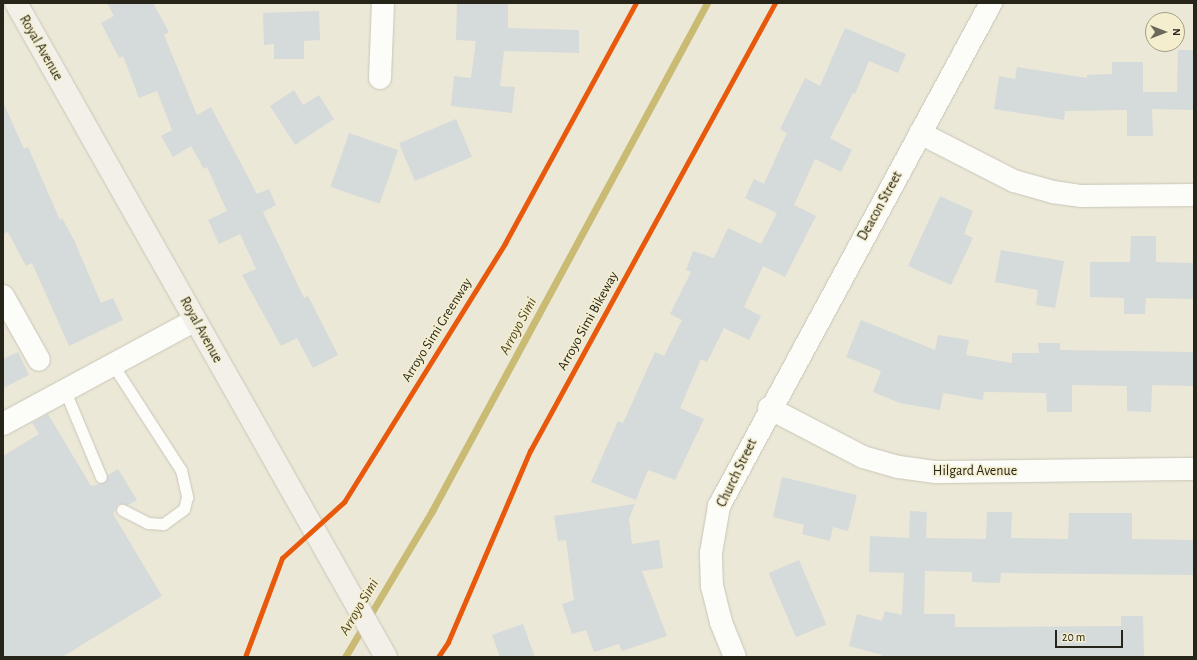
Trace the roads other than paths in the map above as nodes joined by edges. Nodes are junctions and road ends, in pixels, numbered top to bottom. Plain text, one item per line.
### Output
1 (16, 3) edge
2 (383, 3) edge
3 (991, 3) edge
4 (380, 78) dead end
5 (920, 133) junction
6 (1194, 195) edge
7 (6, 309) edge
8 (195, 320) junction
9 (39, 360) dead end
10 (113, 365) junction
11 (65, 391) junction
12 (769, 408) junction
13 (3, 424) edge
14 (1194, 469) edge
15 (101, 477) dead end
16 (122, 510) dead end
17 (386, 657) edge
18 (735, 657) edge

1 - 8 main road, Royal Avenue
2 - 4 street
3 - 5 street, Deacon Street
5 - 6 street
5 - 12 street, Deacon Street
7 - 9 street
8 - 10 street
8 - 17 main road, Royal Avenue
10 - 11 street
10 - 16 lane
11 - 13 street
11 - 15 lane
12 - 14 street, Hilgard Avenue
12 - 18 street, Church Street

